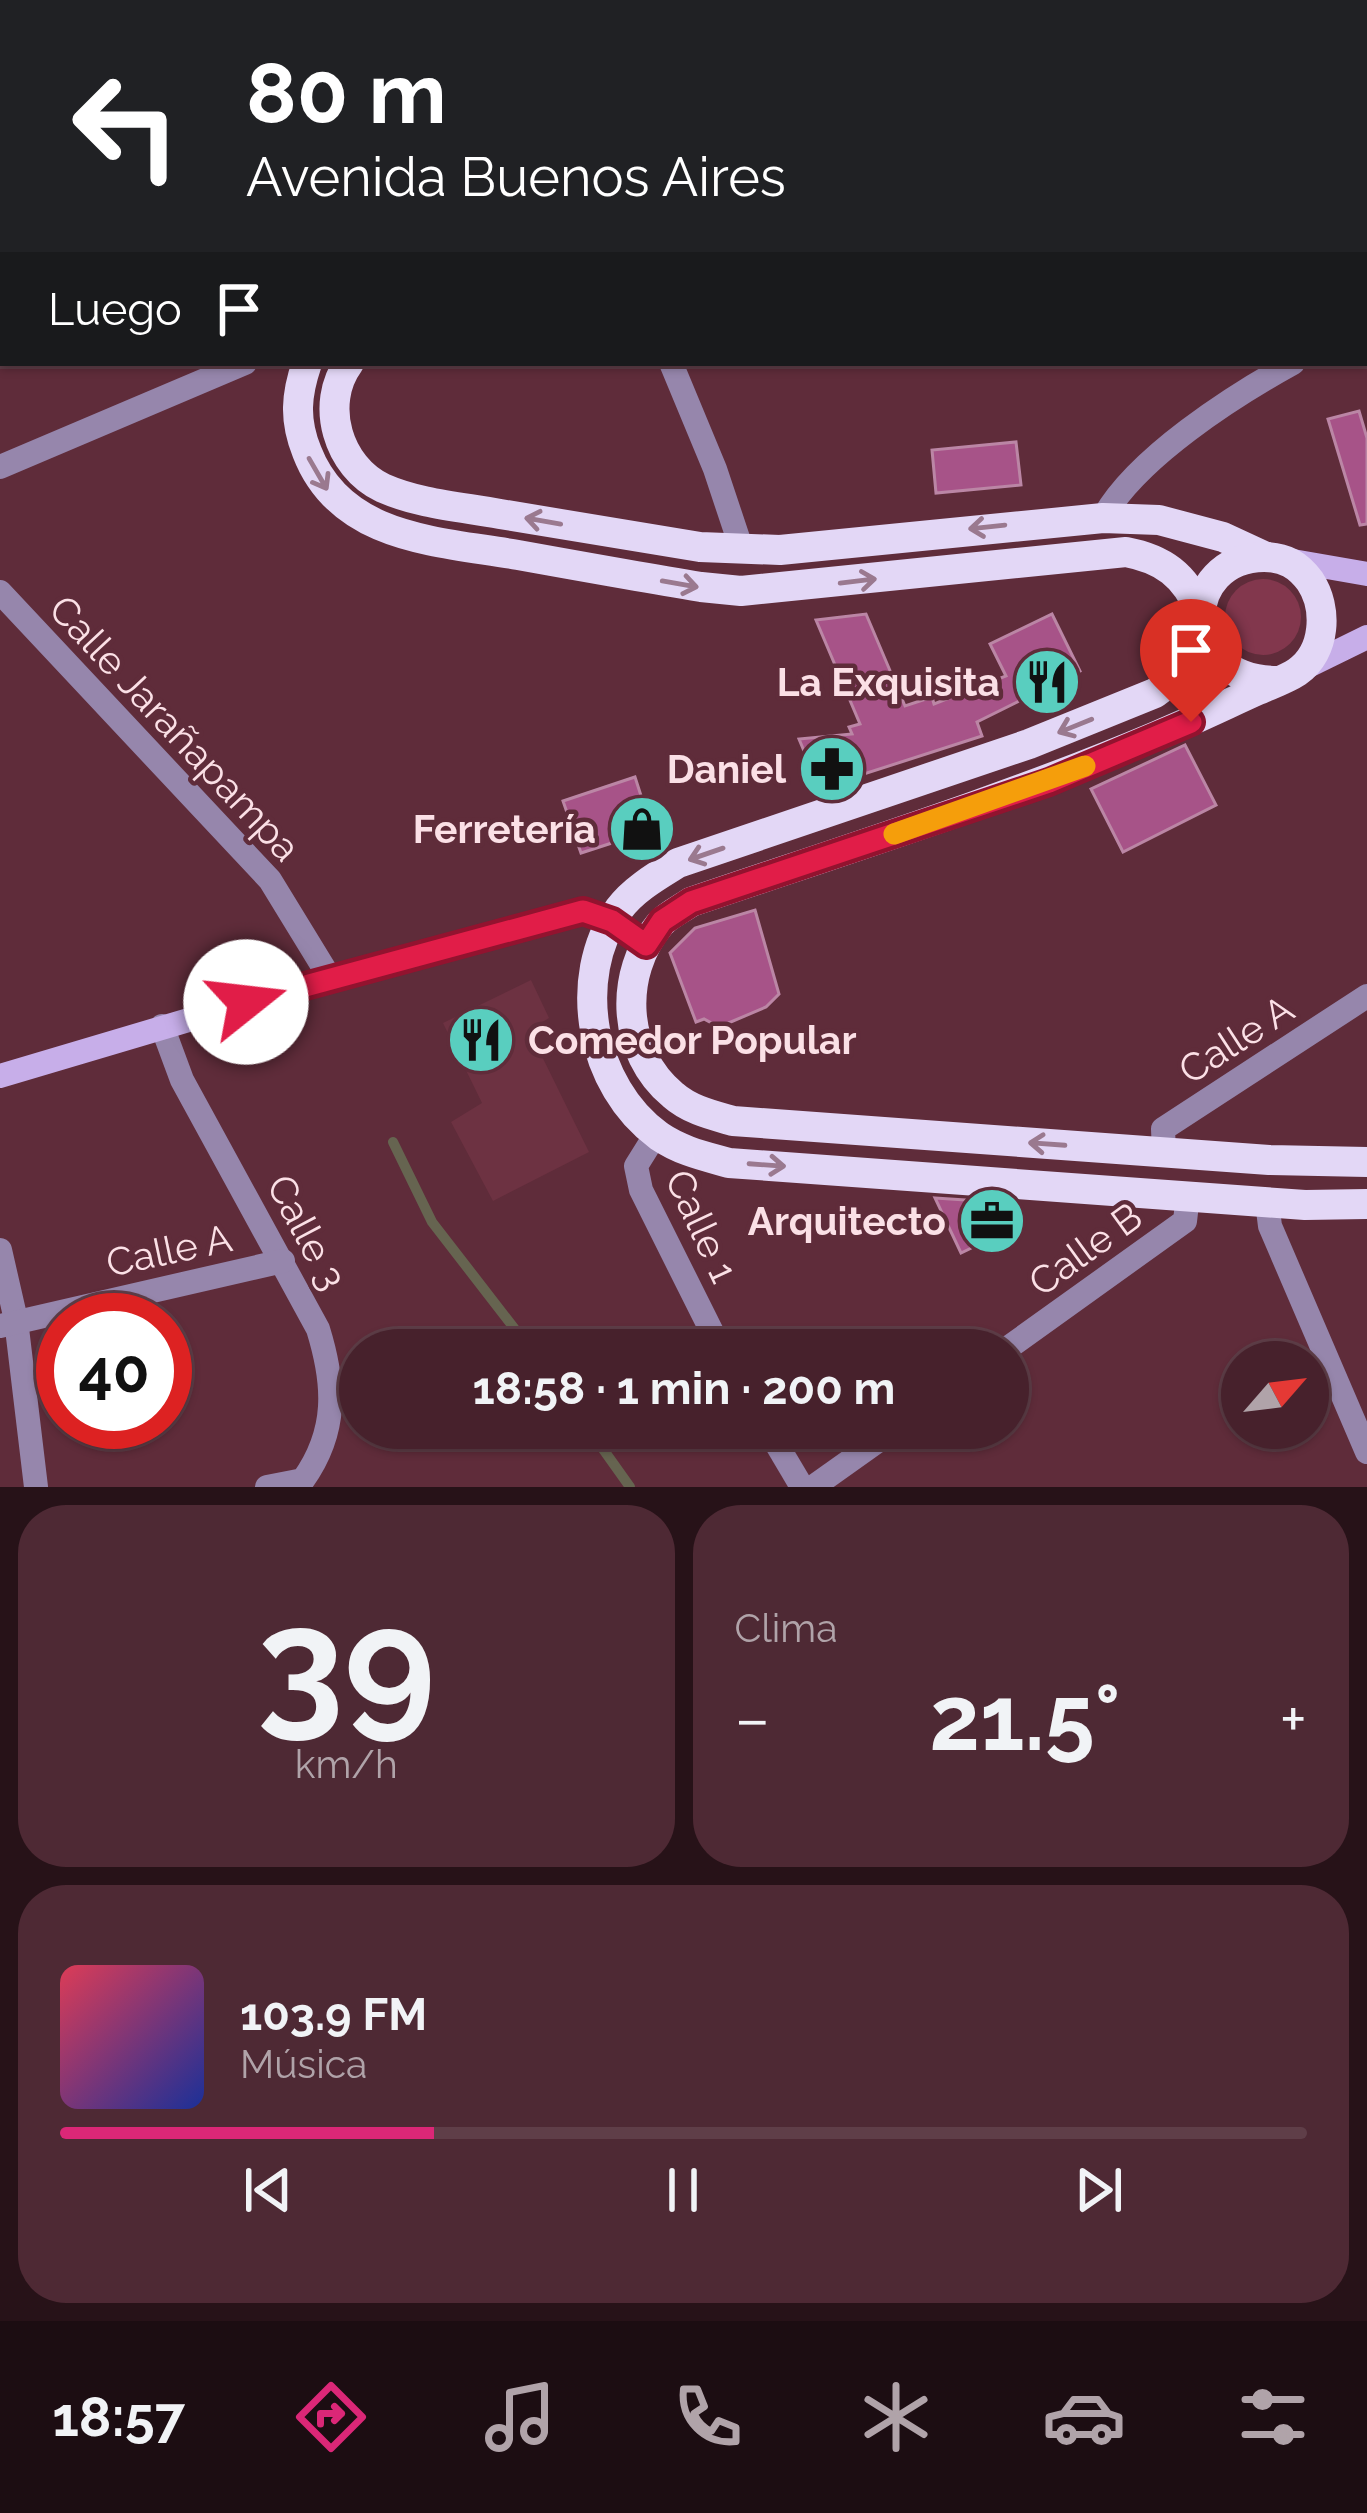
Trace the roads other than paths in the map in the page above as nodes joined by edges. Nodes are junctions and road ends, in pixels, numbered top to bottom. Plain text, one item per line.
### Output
1 (238, 366) edge
2 (306, 366) edge
3 (339, 366) edge
4 (672, 366) edge
5 (1288, 366) edge
6 (0, 466) edge
7 (1103, 518) junction
8 (742, 550) junction
9 (1276, 558) junction
10 (1367, 574) edge
11 (741, 591) junction
12 (0, 592) edge
13 (1202, 626) junction
14 (1367, 638) edge
15 (1288, 676) junction
16 (612, 921) junction
17 (646, 945) junction
18 (330, 978) junction
19 (1367, 997) edge
20 (162, 1026) junction
21 (0, 1076) edge
22 (656, 1134) junction
23 (1164, 1152) junction
24 (1269, 1160) junction
25 (1367, 1162) edge
26 (1188, 1195) junction
27 (1267, 1202) junction
28 (1367, 1204) edge
29 (0, 1250) edge
30 (283, 1261) junction
31 (8, 1323) edge
32 (710, 1329) edge
33 (1029, 1333) edge
34 (779, 1449) edge
35 (866, 1449) edge
36 (1367, 1452) edge
37 (36, 1487) edge
38 (268, 1487) edge
39 (802, 1487) edge
40 (813, 1487) edge

1 - 6 street
2 -> 11 main road
8 -> 3 main road
4 - 8 street
5 - 7 street
7 -> 8 main road
7 - 9 main road
8 - 11 main road
9 - 10 street
9 - 13 main road
9 - 15 main road
11 -> 13 main road
12 - 18 street, Calle Jarañapampa
13 - 15 main road
13 -> 16 main road
14 - 15 street
15 - 17 main road
16 - 17 main road
16 - 18 street
16 - 22 main road
23 -> 17 main road
18 - 20 street
19 - 23 street, Calle A
20 - 21 street
20 - 30 street, Calle 3
22 -> 26 main road
22 - 32 street, Calle 1
23 - 24 main road
24 - 25 main road
24 - 27 main road
26 - 27 main road
26 - 33 street, Calle B
27 - 28 main road
27 - 36 street
29 - 31 street
30 - 31 street, Calle A
30 - 38 street, Calle 3
31 - 37 street
34 - 39 street
35 - 40 street

